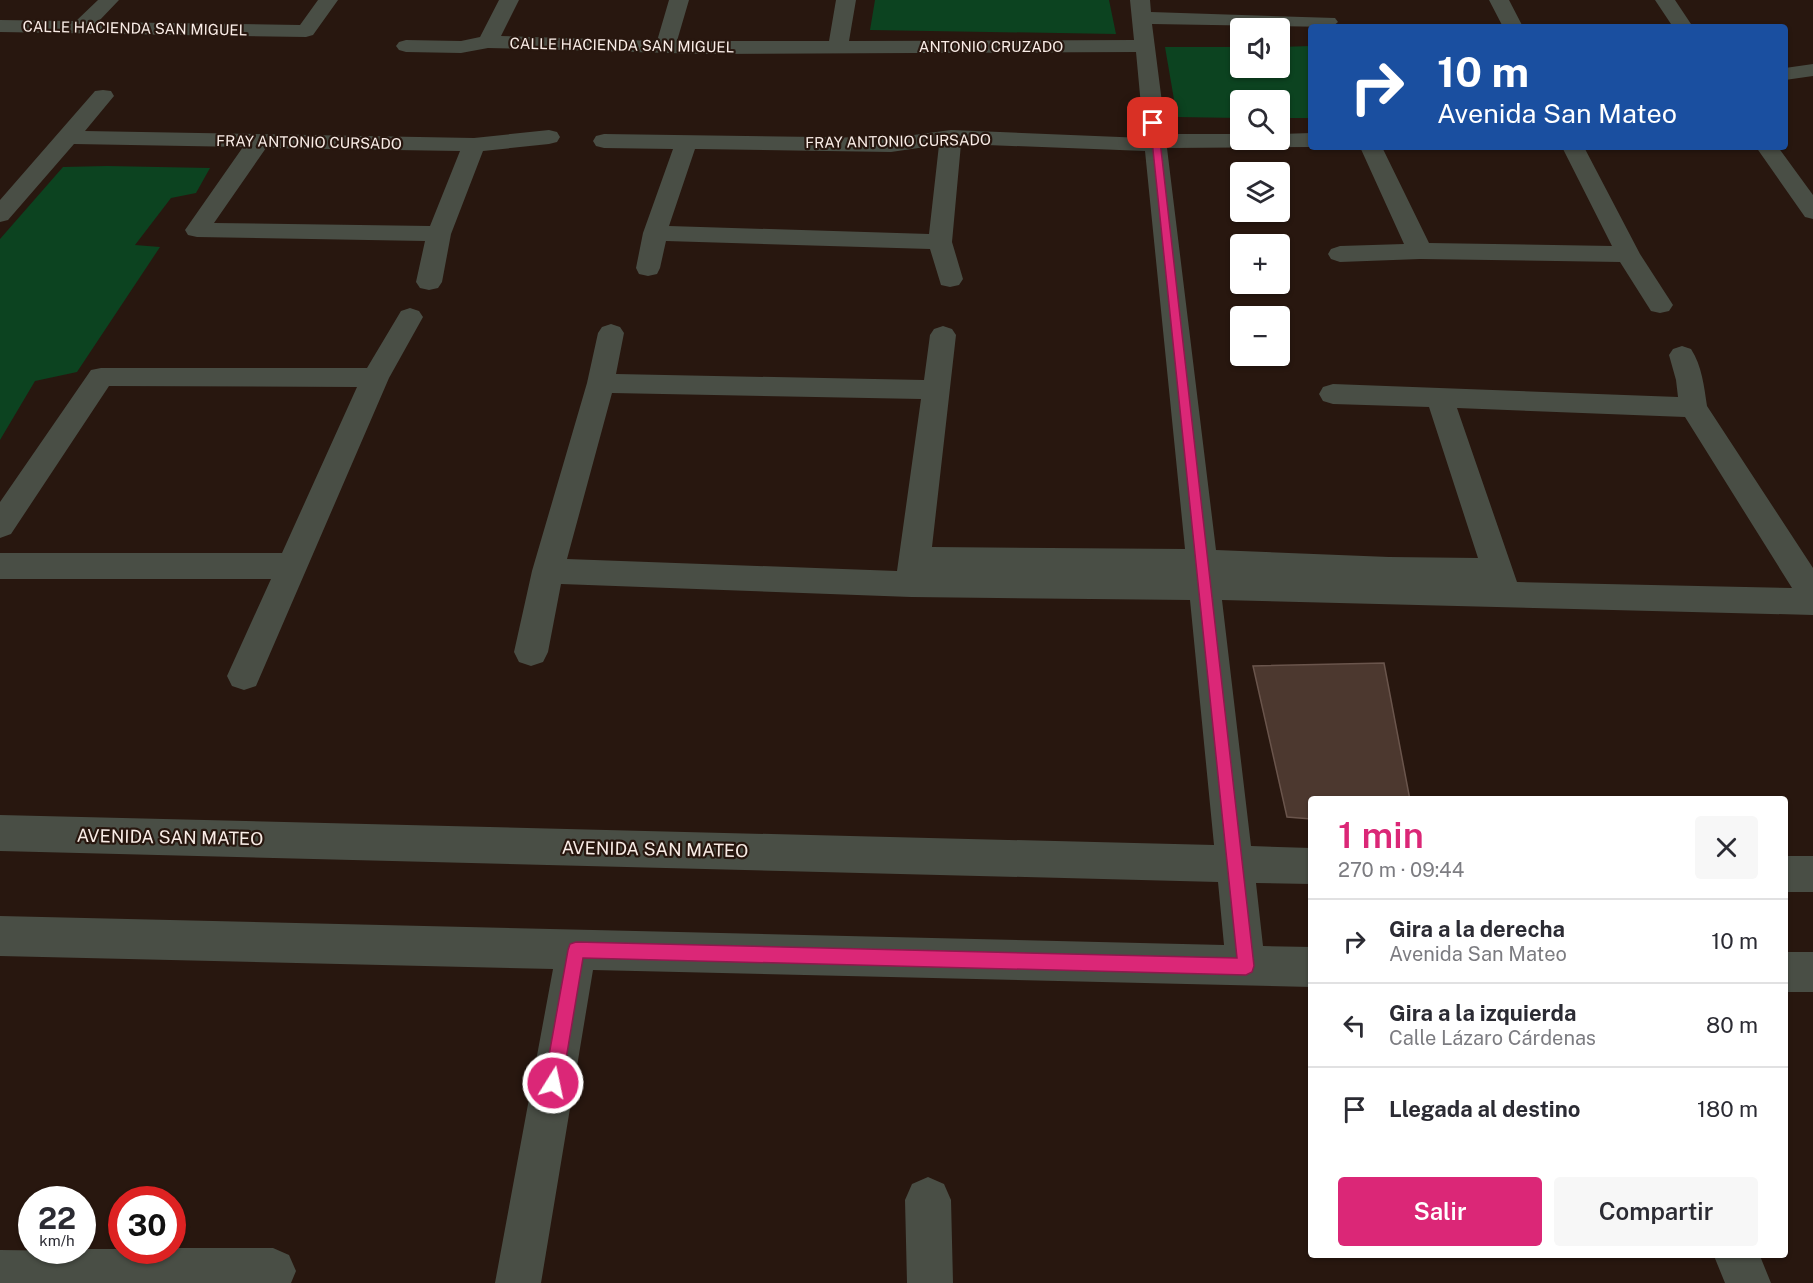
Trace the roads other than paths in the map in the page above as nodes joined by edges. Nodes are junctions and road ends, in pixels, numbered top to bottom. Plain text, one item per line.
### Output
1 (109, 0) edge
2 (328, 0) edge
3 (509, 0) edge
4 (679, 0) edge
5 (846, 0) edge
6 (1322, 0) edge
7 (1499, 0) edge
8 (1665, 0) edge
9 (1142, 24) edge
10 (1329, 24) edge
11 (1512, 24) edge
12 (1681, 24) edge
13 (1308, 25) edge
14 (0, 26) edge
15 (81, 27) junction
16 (1230, 31) edge
17 (1290, 32) edge
18 (1308, 33) edge
19 (667, 41) junction
20 (839, 41) junction
21 (488, 42) junction
22 (406, 46) dead end
23 (1813, 70) edge
24 (1788, 74) edge
25 (103, 96) dead end
26 (1290, 126) edge
27 (1230, 127) edge
28 (1308, 127) edge
29 (549, 137) dead end
30 (1308, 140) edge
31 (604, 141) dead end
32 (1155, 142) junction
33 (686, 143) junction
34 (62, 145) junction
35 (474, 145) junction
36 (950, 145) junction
37 (254, 148) junction
38 (1372, 150) edge
39 (1576, 150) edge
40 (1769, 150) edge
41 (1813, 212) edge
42 (0, 215) edge
43 (655, 233) junction
44 (439, 234) junction
45 (940, 242) junction
46 (1420, 251) junction
47 (1340, 254) dead end
48 (1628, 254) junction
49 (648, 268) dead end
50 (950, 279) dead end
51 (429, 282) dead end
52 (1660, 305) dead end
53 (410, 317) dead end
54 (610, 333) dead end
55 (943, 334) dead end
56 (1682, 355) dead end
57 (375, 378) junction
58 (601, 383) junction
59 (936, 390) junction
60 (1333, 393) dead end
61 (1440, 398) junction
62 (1693, 407) junction
63 (0, 526) edge
64 (0, 566) edge
65 (291, 566) junction
66 (548, 571) junction
67 (913, 572) junction
68 (1203, 574) junction
69 (1501, 583) junction
70 (1813, 594) edge
71 (1813, 602) edge
72 (531, 652) dead end
73 (244, 676) dead end
74 (0, 833) edge
75 (1235, 864) junction
76 (1308, 866) edge
77 (1788, 874) edge
78 (1813, 874) edge
79 (4, 943) edge
80 (576, 950) junction
81 (1246, 966) junction
82 (1308, 967) edge
83 (1788, 972) edge
84 (1813, 972) edge
85 (928, 1200) dead end
86 (1738, 1258) edge
87 (273, 1271) dead end
88 (0, 1274) edge
89 (518, 1283) edge
90 (930, 1283) edge
91 (1748, 1283) edge

1 - 15 street
2 - 15 street, CALLE HACIENDA SAN MIGUEL
3 - 21 street
4 - 19 street
5 - 20 street
6 - 10 street
7 - 11 street
8 - 12 street
9 - 13 street
9 - 16 street
9 - 20 street, ANTONIO CRUZADO
9 - 32 street
14 - 15 street, CALLE HACIENDA SAN MIGUEL
17 - 18 street
19 - 20 street, CALLE HACIENDA SAN MIGUEL
19 - 21 street, CALLE HACIENDA SAN MIGUEL
21 - 22 street, CALLE HACIENDA SAN MIGUEL
23 - 24 street
25 - 34 street
26 - 28 street
27 - 32 street
29 - 35 street, FRAY ANTONIO CURSADO
30 - 32 street
31 - 33 street, FRAY ANTONIO CURSADO
32 - 36 street, FRAY ANTONIO CURSADO
32 - 68 street
33 - 36 street, FRAY ANTONIO CURSADO
33 - 43 street
34 - 37 street, FRAY ANTONIO CURSADO
34 - 42 street
35 - 37 street, FRAY ANTONIO CURSADO
35 - 44 street
36 - 45 street
37 - 44 street
38 - 46 street
39 - 48 street
40 - 41 street
43 - 45 street
43 - 49 street
44 - 51 street
45 - 50 street
46 - 47 street
46 - 48 street
48 - 52 street
53 - 57 street
54 - 58 street
55 - 59 street
56 - 62 street
57 - 63 street
57 - 65 street
58 - 59 street
58 - 66 street
59 - 67 street
60 - 61 street
61 - 62 street
61 - 69 street
62 - 70 street
64 - 65 street
65 - 73 street
66 - 67 street
66 - 72 street
67 - 68 street
68 - 69 street
68 - 75 street
69 - 71 street
74 - 75 street, AVENIDA SAN MATEO
75 - 76 street, AVENIDA SAN MATEO
75 - 81 street
77 - 78 street
79 - 80 street
80 - 81 street
80 - 89 street
81 - 82 street
83 - 84 street
85 - 90 street
86 - 91 street
87 - 88 street

